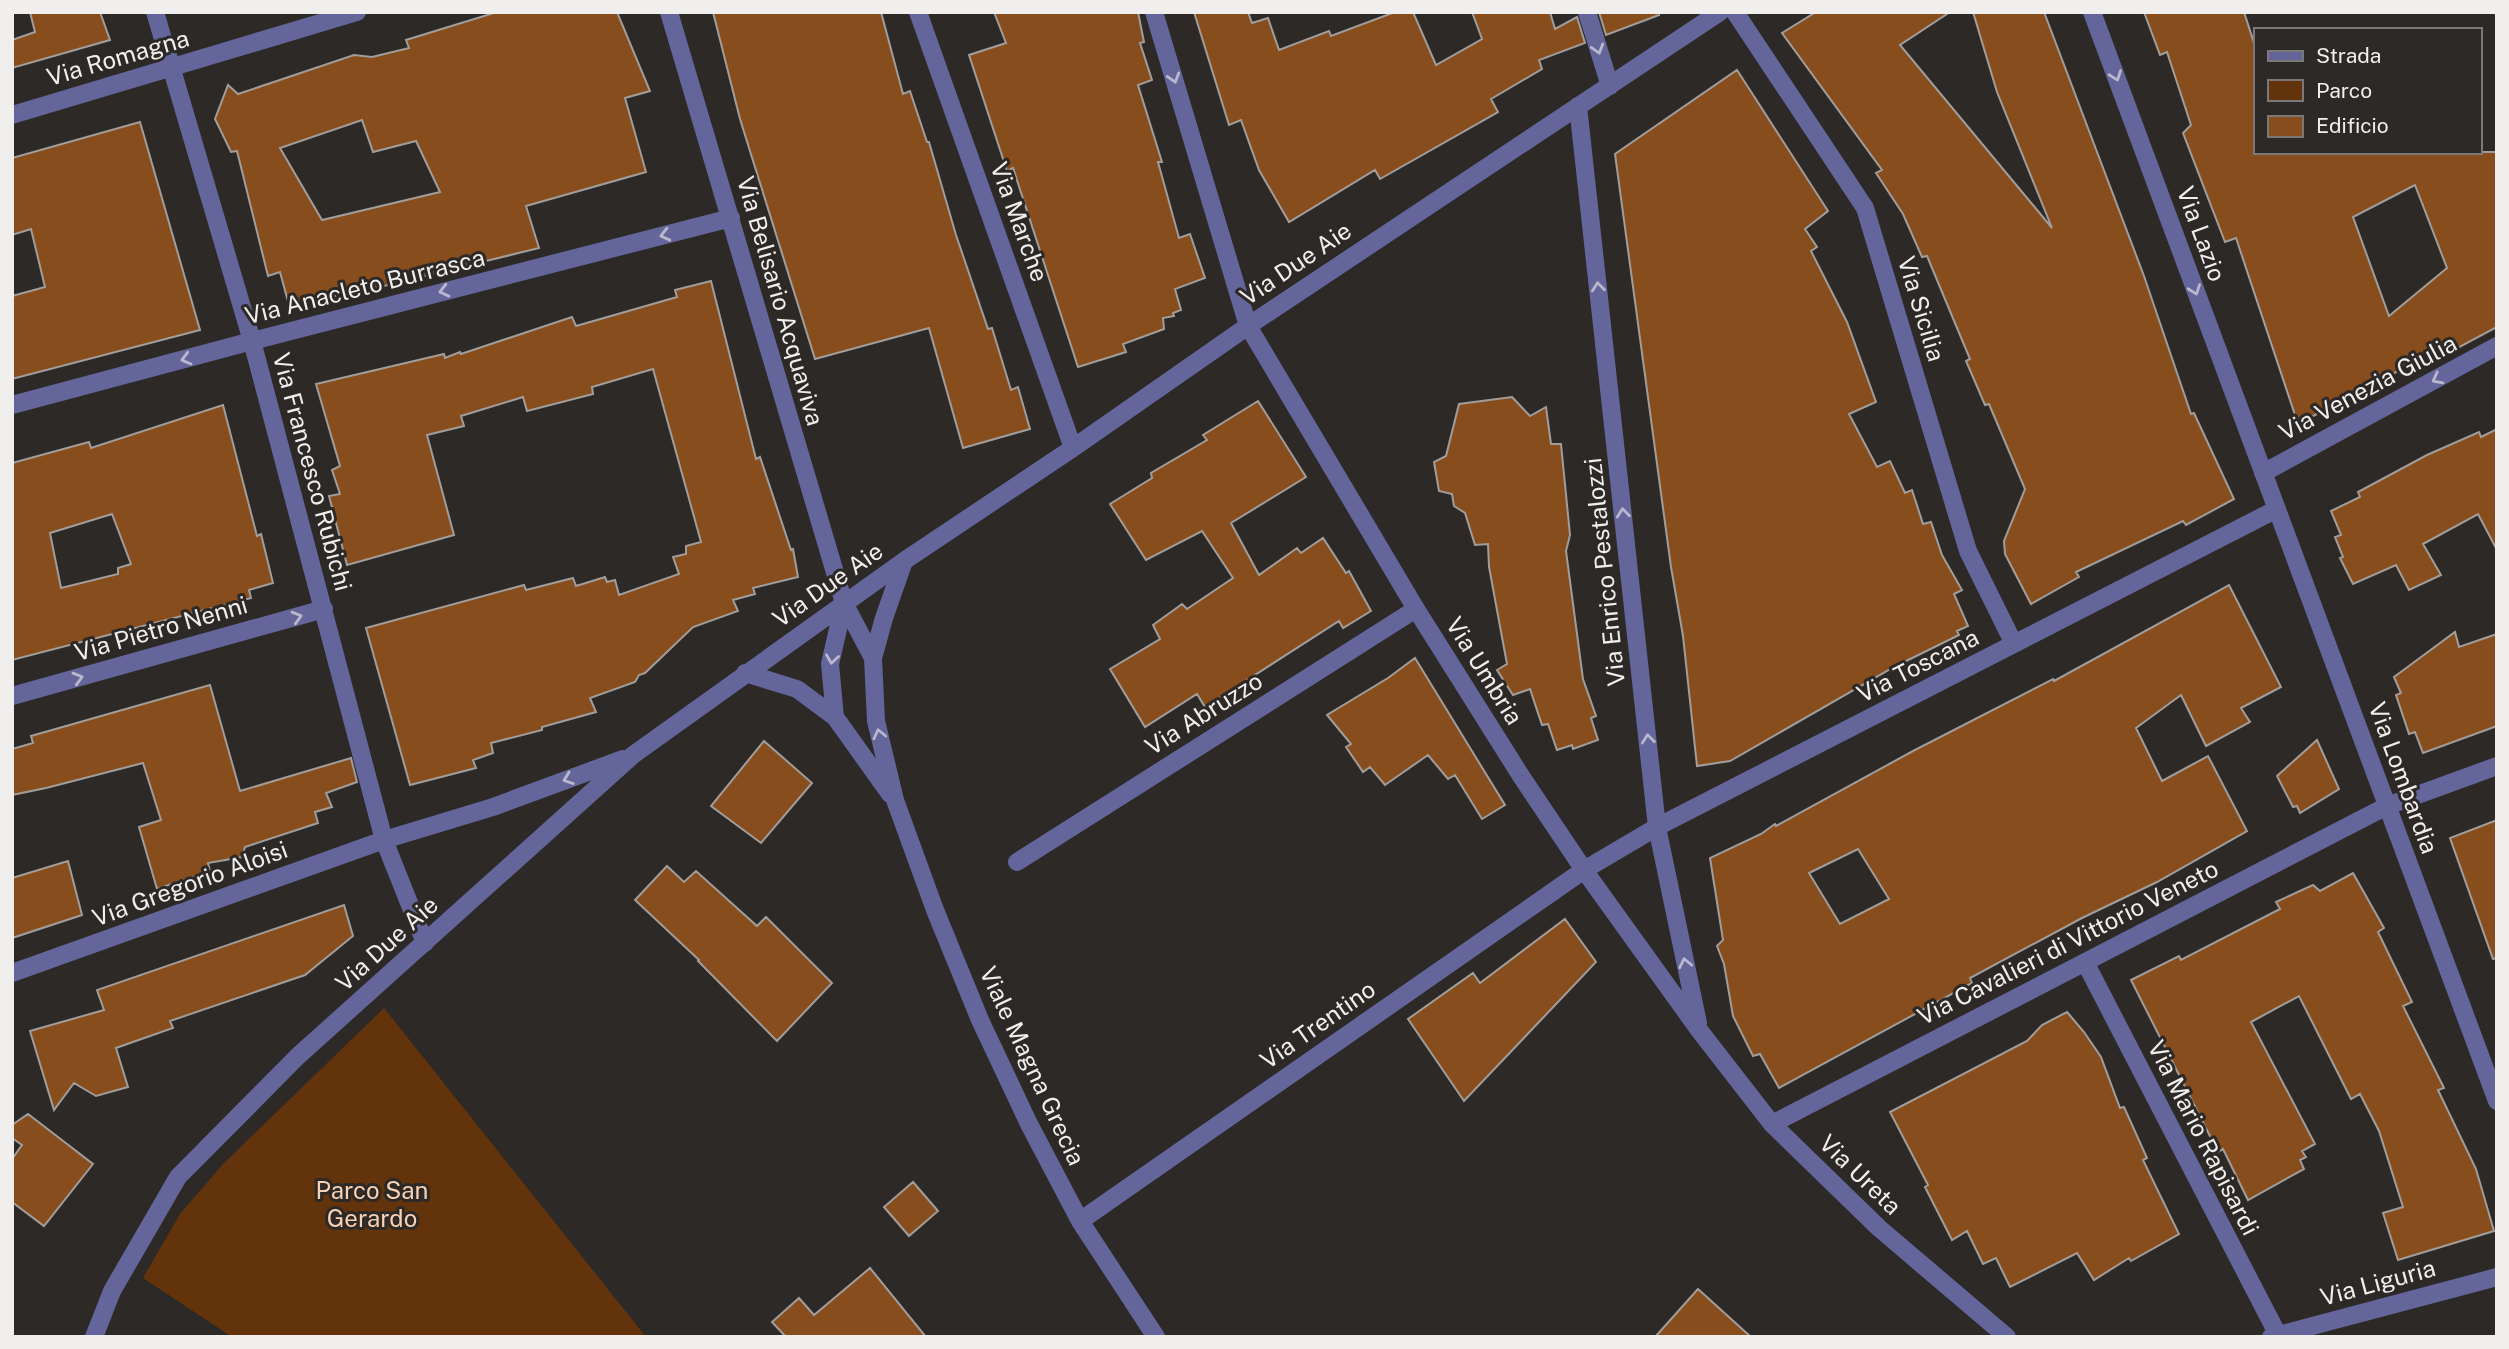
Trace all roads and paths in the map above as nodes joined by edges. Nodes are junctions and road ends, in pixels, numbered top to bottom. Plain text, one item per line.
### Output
1 (155, 12) edge
2 (358, 12) edge
3 (669, 12) edge
4 (918, 12) edge
5 (1154, 12) edge
6 (1587, 12) edge
7 (1720, 12) edge
8 (1735, 12) edge
9 (2092, 12) edge
10 (171, 68) junction
11 (1610, 86) junction
12 (1578, 106) junction
13 (12, 115) edge
14 (731, 218) junction
15 (1248, 326) junction
16 (252, 341) junction
17 (2497, 346) edge
18 (12, 405) edge
19 (1073, 447) junction
20 (2263, 473) junction
21 (2277, 509) junction
22 (905, 561) junction
23 (844, 603) junction
24 (1416, 608) junction
25 (324, 609) junction
26 (2014, 644) junction
27 (873, 658) junction
28 (745, 673) junction
29 (12, 696) edge
30 (835, 717) junction
31 (632, 755) junction
32 (2497, 766) edge
33 (895, 800) junction
34 (2387, 806) junction
35 (1657, 827) junction
36 (384, 840) junction
37 (1017, 862) dead end
38 (1584, 870) junction
39 (425, 943) junction
40 (2085, 962) junction
41 (12, 973) edge
42 (1699, 1030) junction
43 (2497, 1101) edge
44 (1772, 1125) junction
45 (1080, 1221) junction
46 (2497, 1277) edge
47 (2274, 1336) edge
48 (94, 1337) edge
49 (1156, 1337) edge
50 (2007, 1337) edge

1 - 10 street, Via Francesco Rubichi
2 - 10 street, Via Romagna
3 - 14 street, Via Belisario Acquaviva
4 - 19 street, Via Marche
5 -> 15 street, Via Umbria
6 -> 11 street
7 - 11 street, Via Due Aie
8 - 26 street, Via Sicilia
9 -> 20 street, Via Lazio
10 - 13 street, Via Romagna
10 - 16 street, Via Francesco Rubichi
11 - 12 street, Via Due Aie
12 - 15 street, Via Due Aie
35 -> 12 street, Via Enrico Pestalozzi
14 -> 16 street, Via Anacleto Burrasca
14 - 23 street, Via Belisario Acquaviva
15 - 19 street, Via Due Aie
15 - 24 street, Via Umbria
16 -> 18 street, Via Anacleto Burrasca
16 - 25 street, Via Francesco Rubichi
17 -> 20 street, Via Venezia Giulia
19 - 22 street, Via Due Aie
20 - 21 street, Via Lombardia
21 - 26 street, Via Toscana
21 - 34 street, Via Lombardia
22 - 23 street, Via Due Aie
22 - 27 street, Viale Magna Grecia
23 - 27 street, Viale Magna Grecia
23 - 28 street, Via Due Aie
23 -> 30 street
24 - 37 street, Via Abruzzo
24 - 38 street, Via Umbria
29 -> 25 street, Via Pietro Nenni
25 - 36 street, Via Francesco Rubichi
26 - 35 street, Via Toscana
33 -> 27 street, Viale Magna Grecia
28 - 30 street, Viale Magna Grecia
28 - 31 street, Via Due Aie
30 - 33 street, Viale Magna Grecia
31 -> 36 street, Via Gregorio Aloisi
31 - 39 street, Via Due Aie
32 - 34 street, Via Cavalieri di Vittorio Veneto
33 - 45 street, Viale Magna Grecia
34 - 40 street, Via Cavalieri di Vittorio Veneto
34 - 43 street, Via Lombardia
35 - 38 street, Via Toscana
42 -> 35 street, Via Enrico Pestalozzi
36 - 39 street, Via Francesco Rubichi
36 - 41 street, Via Gregorio Aloisi
38 - 42 street, Via Umbria
38 - 45 street, Via Trentino
39 - 48 street, Via Due Aie
40 - 44 street, Via Cavalieri di Vittorio Veneto
40 - 47 street, Via Mario Rapisardi
42 - 44 street, Via Ureta
44 - 50 street, Via Ureta
45 - 49 street, Viale Magna Grecia
46 - 47 street, Via Liguria

